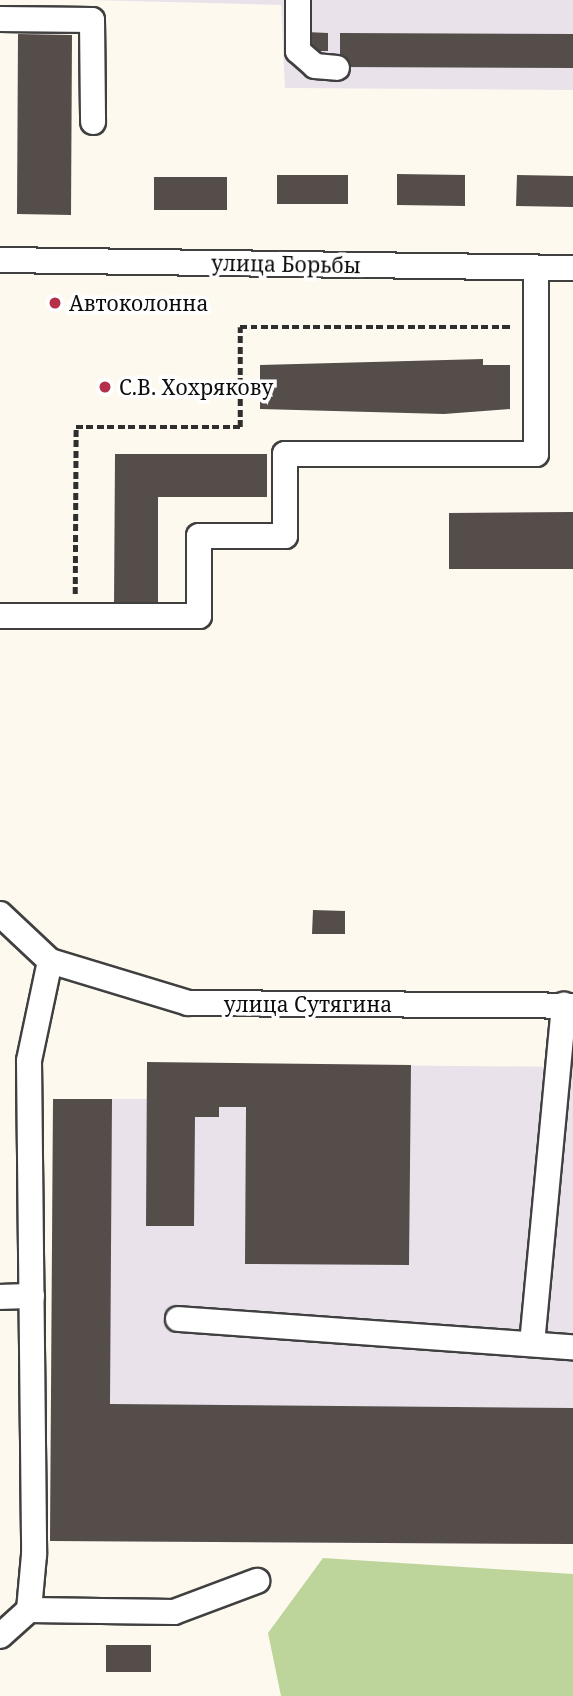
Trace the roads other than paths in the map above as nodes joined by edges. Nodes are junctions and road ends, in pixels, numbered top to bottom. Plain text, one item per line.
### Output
1 (298, 0) edge
2 (0, 19) edge
3 (337, 68) dead end
4 (93, 122) dead end
5 (0, 260) edge
6 (536, 268) junction
7 (573, 268) edge
8 (0, 616) edge
9 (0, 914) edge
10 (50, 961) junction
11 (569, 1005) edge
12 (32, 1296) junction
13 (0, 1297) edge
14 (177, 1319) dead end
15 (532, 1344) junction
16 (573, 1347) edge
17 (257, 1581) dead end
18 (29, 1611) junction
19 (0, 1636) edge

1 - 3 street
2 - 4 street
5 - 6 street, улица Борьбы
6 - 7 street, улица Борьбы
6 - 8 street
9 - 10 street
10 - 11 street, улица Сутягина
10 - 12 street
11 - 15 street
12 - 13 street
12 - 18 street
14 - 15 street
15 - 16 street
17 - 18 street
18 - 19 street

